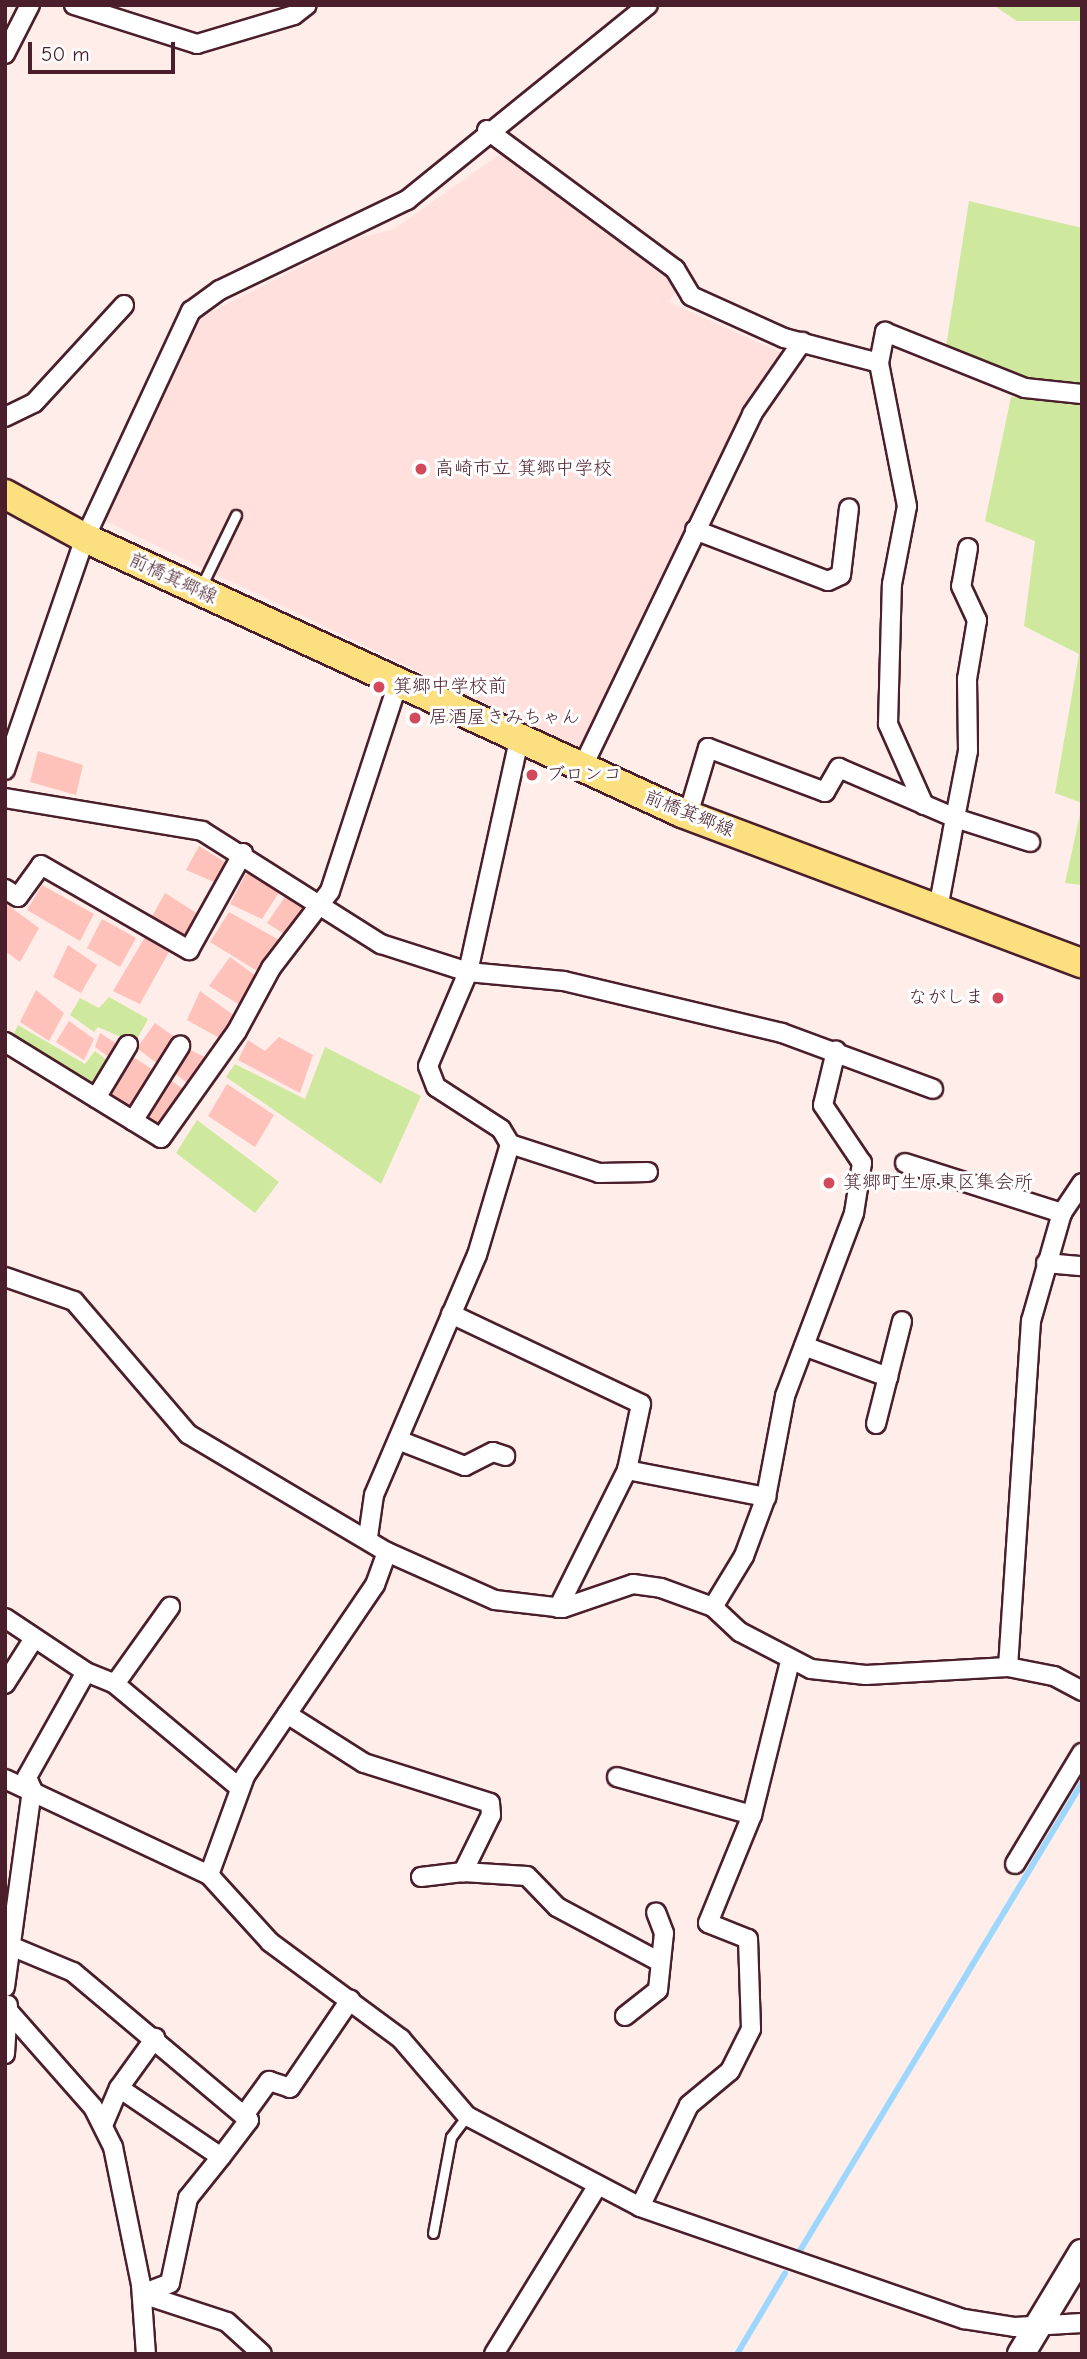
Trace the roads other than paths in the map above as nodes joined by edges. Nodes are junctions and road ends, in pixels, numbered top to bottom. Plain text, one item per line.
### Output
1 (30, 5) edge
2 (74, 5) edge
3 (307, 5) edge
4 (648, 5) edge
5 (5, 54) edge
6 (487, 130) junction
7 (124, 305) dead end
8 (802, 342) junction
9 (879, 363) junction
10 (1082, 394) edge
11 (5, 417) edge
12 (5, 494) edge
13 (849, 508) dead end
14 (236, 515) dead end
15 (695, 530) junction
16 (85, 538) junction
17 (968, 548) dead end
18 (199, 592) junction
19 (398, 683) junction
20 (519, 740) junction
21 (582, 768) junction
22 (5, 770) edge
23 (5, 798) edge
24 (924, 805) junction
25 (688, 816) junction
26 (954, 818) junction
27 (1030, 842) dead end
28 (243, 853) junction
29 (5, 889) edge
30 (322, 901) junction
31 (938, 909) junction
32 (1082, 963) edge
33 (468, 972) junction
34 (5, 1042) edge
35 (128, 1045) dead end
36 (180, 1046) dead end
37 (836, 1051) junction
38 (933, 1089) dead end
39 (96, 1098) junction
40 (133, 1121) junction
41 (510, 1144) junction
42 (905, 1163) dead end
43 (648, 1172) dead end
44 (1082, 1183) edge
45 (1062, 1213) junction
46 (1046, 1263) junction
47 (1082, 1266) edge
48 (5, 1277) edge
49 (451, 1314) junction
50 (902, 1321) dead end
51 (804, 1346) junction
52 (888, 1377) junction
53 (876, 1424) dead end
54 (398, 1440) junction
55 (505, 1455) dead end
56 (627, 1470) junction
57 (766, 1497) junction
58 (368, 1537) junction
59 (387, 1552) junction
60 (170, 1607) dead end
61 (713, 1607) junction
62 (558, 1608) junction
63 (5, 1618) edge
64 (33, 1640) junction
65 (790, 1662) junction
66 (1008, 1667) junction
67 (86, 1672) junction
68 (5, 1684) edge
69 (115, 1684) junction
70 (1082, 1691) edge
71 (287, 1714) junction
72 (1082, 1753) edge
73 (617, 1777) dead end
74 (5, 1779) edge
75 (240, 1788) junction
76 (32, 1789) junction
77 (751, 1815) junction
78 (1015, 1864) dead end
79 (463, 1872) junction
80 (209, 1875) junction
81 (421, 1877) dead end
82 (656, 1912) dead end
83 (13, 1947) junction
84 (660, 1962) junction
85 (5, 1987) edge
86 (350, 2000) junction
87 (10, 2013) junction
88 (625, 2016) dead end
89 (155, 2038) junction
90 (5, 2054) edge
91 (119, 2088) junction
92 (245, 2114) junction
93 (467, 2116) junction
94 (104, 2123) junction
95 (221, 2157) junction
96 (597, 2185) junction
97 (640, 2207) junction
98 (433, 2233) dead end
99 (1082, 2253) edge
100 (142, 2294) junction
101 (1082, 2323) edge
102 (1037, 2327) junction
103 (146, 2354) edge
104 (262, 2354) edge
105 (494, 2354) edge
106 (1021, 2354) edge

1 - 5 street
2 - 3 street
4 - 6 street
6 - 8 street
6 - 16 street
7 - 11 street
8 - 9 street
8 - 15 street
9 - 10 street
9 - 24 street
12 - 16 main road, 前橋箕郷線
13 - 15 street
14 - 18 lane
15 - 21 street
16 - 18 main road, 前橋箕郷線
16 - 22 street
17 - 26 street
18 - 19 main road, 前橋箕郷線
19 - 20 main road, 前橋箕郷線
19 - 30 street
20 - 21 main road, 前橋箕郷線
20 - 33 street
21 - 25 main road, 前橋箕郷線
23 - 28 street
24 - 25 street
24 - 26 street
25 - 31 main road, 前橋箕郷線
26 - 27 street
26 - 31 street
28 - 29 street
28 - 30 street
30 - 33 street
30 - 40 street
31 - 32 main road, 前橋箕郷線
33 - 37 street
33 - 41 street
34 - 39 street
35 - 39 street
36 - 40 street
37 - 38 street
37 - 51 street
39 - 40 street
41 - 43 street
41 - 49 street
42 - 45 street
44 - 45 street
45 - 46 street
46 - 47 street
46 - 66 street
48 - 58 street
49 - 54 street
49 - 56 street
50 - 52 street
51 - 52 street
51 - 57 street
52 - 53 street
54 - 55 street
54 - 58 street
56 - 57 street
56 - 62 street
57 - 61 street
58 - 59 street
59 - 62 street
59 - 71 street
60 - 69 street
61 - 62 street
61 - 65 street
63 - 64 street
64 - 67 street
64 - 68 street
65 - 66 street
65 - 77 street
66 - 70 street
67 - 69 street
67 - 76 street
69 - 75 street
71 - 75 street
71 - 79 street
72 - 78 street
73 - 77 street
74 - 76 street
75 - 80 street
76 - 80 street
76 - 83 street
77 - 97 street
79 - 81 street
79 - 84 street
80 - 86 street
82 - 84 street
83 - 85 street
83 - 89 street
84 - 88 street
85 - 87 street
86 - 92 street
86 - 93 street
87 - 90 street
87 - 94 street
89 - 91 street
89 - 92 street
91 - 94 street
91 - 95 street
92 - 95 street
93 - 96 street
93 - 98 lane
94 - 100 street
95 - 100 street
96 - 97 street
96 - 105 street
97 - 102 street
99 - 102 street
100 - 103 street
100 - 104 street
101 - 102 street
102 - 106 street

